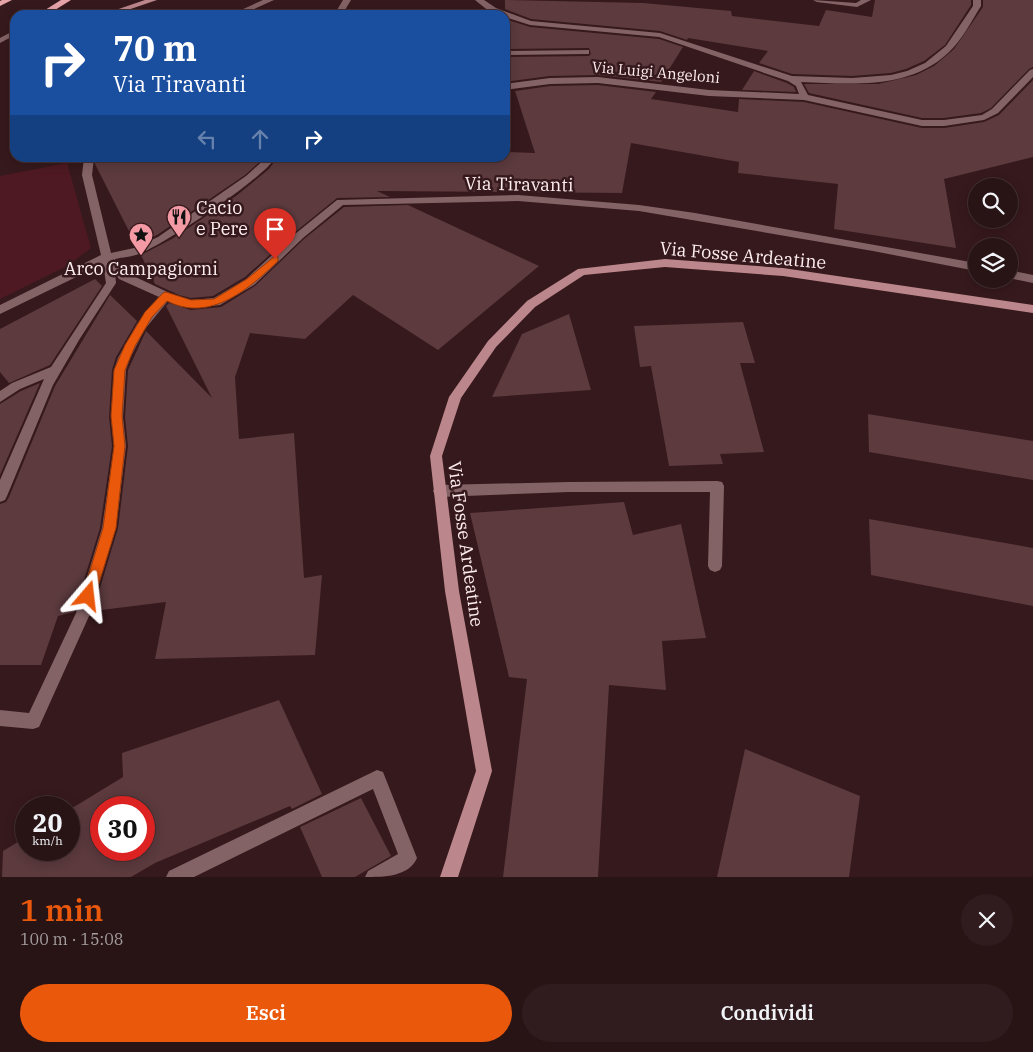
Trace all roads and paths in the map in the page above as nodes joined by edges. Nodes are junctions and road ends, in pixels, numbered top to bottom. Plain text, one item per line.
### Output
1 (8, 0) edge
2 (67, 0) edge
3 (154, 0) edge
4 (270, 0) edge
5 (479, 0) edge
6 (817, 0) edge
7 (867, 0) edge
8 (977, 0) edge
9 (0, 4) edge
10 (50, 10) edge
11 (121, 10) edge
12 (246, 10) edge
13 (493, 10) edge
14 (510, 16) edge
15 (586, 52) dead end
16 (510, 53) edge
17 (1033, 72) edge
18 (791, 79) junction
19 (510, 86) edge
20 (804, 97) junction
21 (89, 162) edge
22 (267, 162) edge
23 (107, 257) junction
24 (968, 265) edge
25 (1018, 276) edge
26 (1033, 279) edge
27 (166, 296) junction
28 (1033, 309) edge
29 (0, 310) edge
30 (55, 370) junction
31 (0, 397) edge
32 (440, 491) junction
33 (0, 496) edge
34 (715, 566) dead end
35 (0, 718) edge
36 (175, 877) edge
37 (374, 877) edge
38 (449, 877) edge

1 - 9 main road
2 - 10 main road
3 - 11 main road
4 - 12 street
5 - 13 street
6 - 7 street
8 - 18 street
14 - 18 street
15 - 16 street
17 - 20 street, Via Luigi Angeloni
18 - 20 street
19 - 20 street, Via Luigi Angeloni
21 - 23 street
22 - 23 street
23 - 27 street, Via Tiravanti
23 - 29 street
23 - 30 street
24 - 27 street, Via Tiravanti
25 - 26 street
27 - 35 street
28 - 32 main road, Via Fosse Ardeatine
30 - 31 street
30 - 33 street
32 - 34 street
32 - 38 main road, Via Fosse Ardeatine
36 - 37 street

